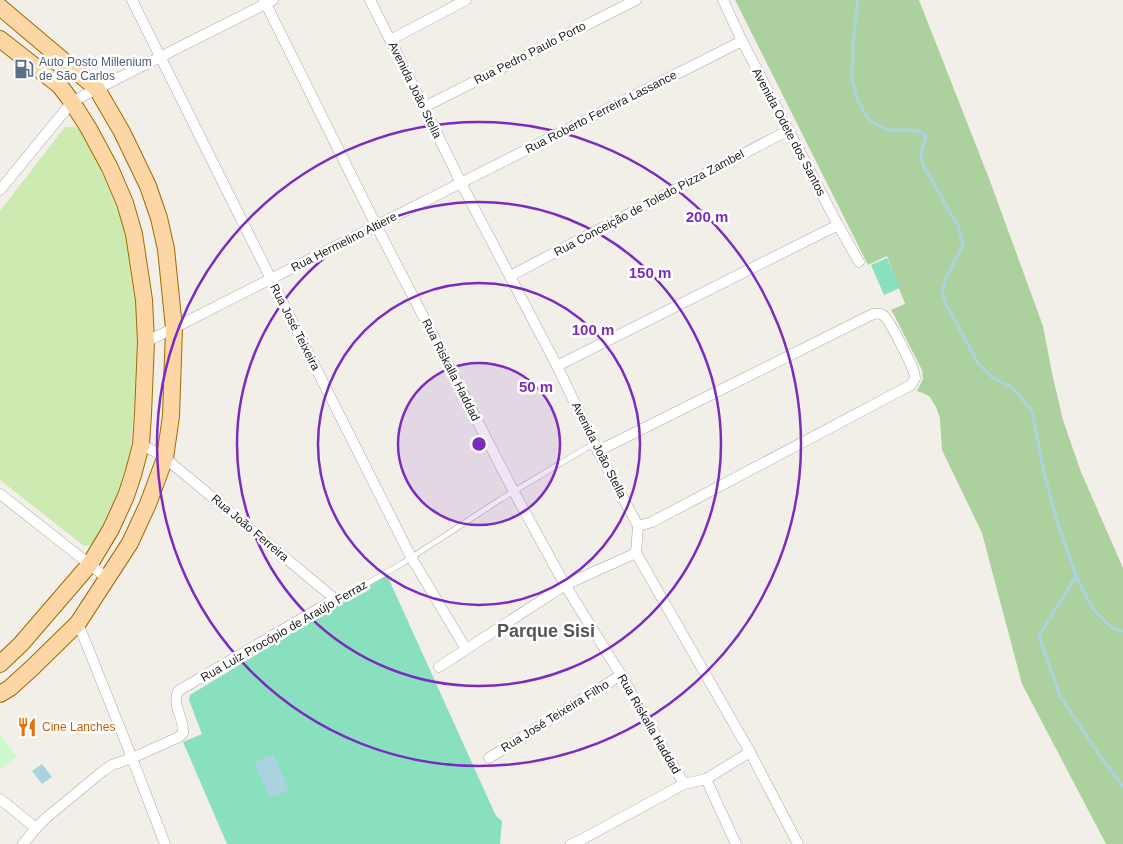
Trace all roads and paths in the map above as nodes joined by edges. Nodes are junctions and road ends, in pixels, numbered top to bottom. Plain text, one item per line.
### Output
1 (132, 0) edge
2 (370, 0) edge
3 (466, 0) edge
4 (636, 0) edge
5 (723, 0) edge
6 (268, 1) edge
7 (0, 6) edge
8 (0, 39) edge
9 (390, 40) junction
10 (742, 41) junction
11 (160, 57) junction
12 (97, 89) junction
13 (72, 102) junction
14 (424, 107) junction
15 (788, 130) junction
16 (461, 183) junction
17 (0, 190) edge
18 (838, 224) junction
19 (376, 225) junction
20 (859, 262) dead end
21 (510, 276) junction
22 (270, 279) junction
23 (174, 328) junction
24 (146, 342) junction
25 (557, 366) junction
26 (141, 445) junction
27 (597, 447) junction
28 (165, 458) junction
29 (514, 492) junction
30 (0, 494) edge
31 (638, 526) junction
32 (636, 553) junction
33 (411, 558) junction
34 (90, 564) junction
35 (107, 578) junction
36 (565, 585) junction
37 (335, 599) junction
38 (78, 623) junction
39 (466, 649) junction
40 (4, 656) edge
41 (439, 668) dead end
42 (621, 675) junction
43 (0, 694) edge
44 (750, 752) junction
45 (132, 758) junction
46 (489, 758) dead end
47 (706, 779) junction
48 (684, 784) junction
49 (0, 798) edge
50 (36, 828) junction
51 (23, 844) edge
52 (165, 844) edge
53 (571, 844) edge
54 (736, 844) edge
55 (798, 844) edge

1 - 11 street, Rua José Teixeira
2 - 9 street, Avenida João Stella
3 - 9 street
4 - 14 street, Rua Pedro Paulo Porto
5 - 10 street, Avenida Odete dos Santos
6 - 11 street
6 - 19 street, Rua Riskalla Haddad
7 - 12 main road
8 - 13 main road
9 - 14 street, Avenida João Stella
10 - 15 street, Avenida Odete dos Santos
10 - 16 street, Rua Roberto Ferreira Lassance
11 - 12 street
11 - 22 street, Rua José Teixeira
12 - 13 street
12 - 23 main road
13 - 17 street
13 - 24 main road
14 - 16 street, Avenida João Stella
15 - 18 street, Avenida Odete dos Santos
15 - 21 street, Rua Conceição de Toledo Pizza Zambel
16 - 19 street, Rua Hermelino Altiere
16 - 21 street, Avenida João Stella
18 - 20 street, Avenida Odete dos Santos
18 - 25 street
19 - 22 street, Rua Hermelino Altiere
19 - 29 street, Rua Riskalla Haddad
21 - 25 street, Avenida João Stella
22 - 23 street, Rua Hermelino Altiere
22 - 33 street, Rua José Teixeira
23 - 24 street, Rua Hermelino Altiere
23 - 28 main road
24 - 26 main road
25 - 27 street, Avenida João Stella
26 - 28 street, Rua João Ferreira
26 - 34 main road
27 - 29 lane, Rua Luiz Procópio de Araújo Ferraz
27 - 31 street, Avenida João Stella
27 - 31 street
28 - 35 main road
28 - 37 street, Rua João Ferreira
29 - 33 lane, Rua Luiz Procópio de Araújo Ferraz
29 - 36 street, Rua Riskalla Haddad
30 - 34 street
31 - 32 street
32 - 36 street
32 - 44 street
33 - 37 lane, Rua Luiz Procópio de Araújo Ferraz
33 - 39 street, Rua José Teixeira
34 - 35 street
34 - 40 main road
35 - 38 main road
36 - 39 street
36 - 42 street, Rua Riskalla Haddad
37 - 45 street, Rua Luiz Procópio de Araújo Ferraz
38 - 43 main road
38 - 45 street
39 - 41 street
42 - 46 street, Rua José Teixeira Filho
42 - 48 street, Rua Riskalla Haddad
44 - 47 street
44 - 55 street
45 - 50 street, Rua Luiz Procópio de Araújo Ferraz
45 - 52 street
47 - 48 street
47 - 54 street
48 - 53 street
49 - 50 street
50 - 51 street, Rua Luiz Procópio de Araújo Ferraz

